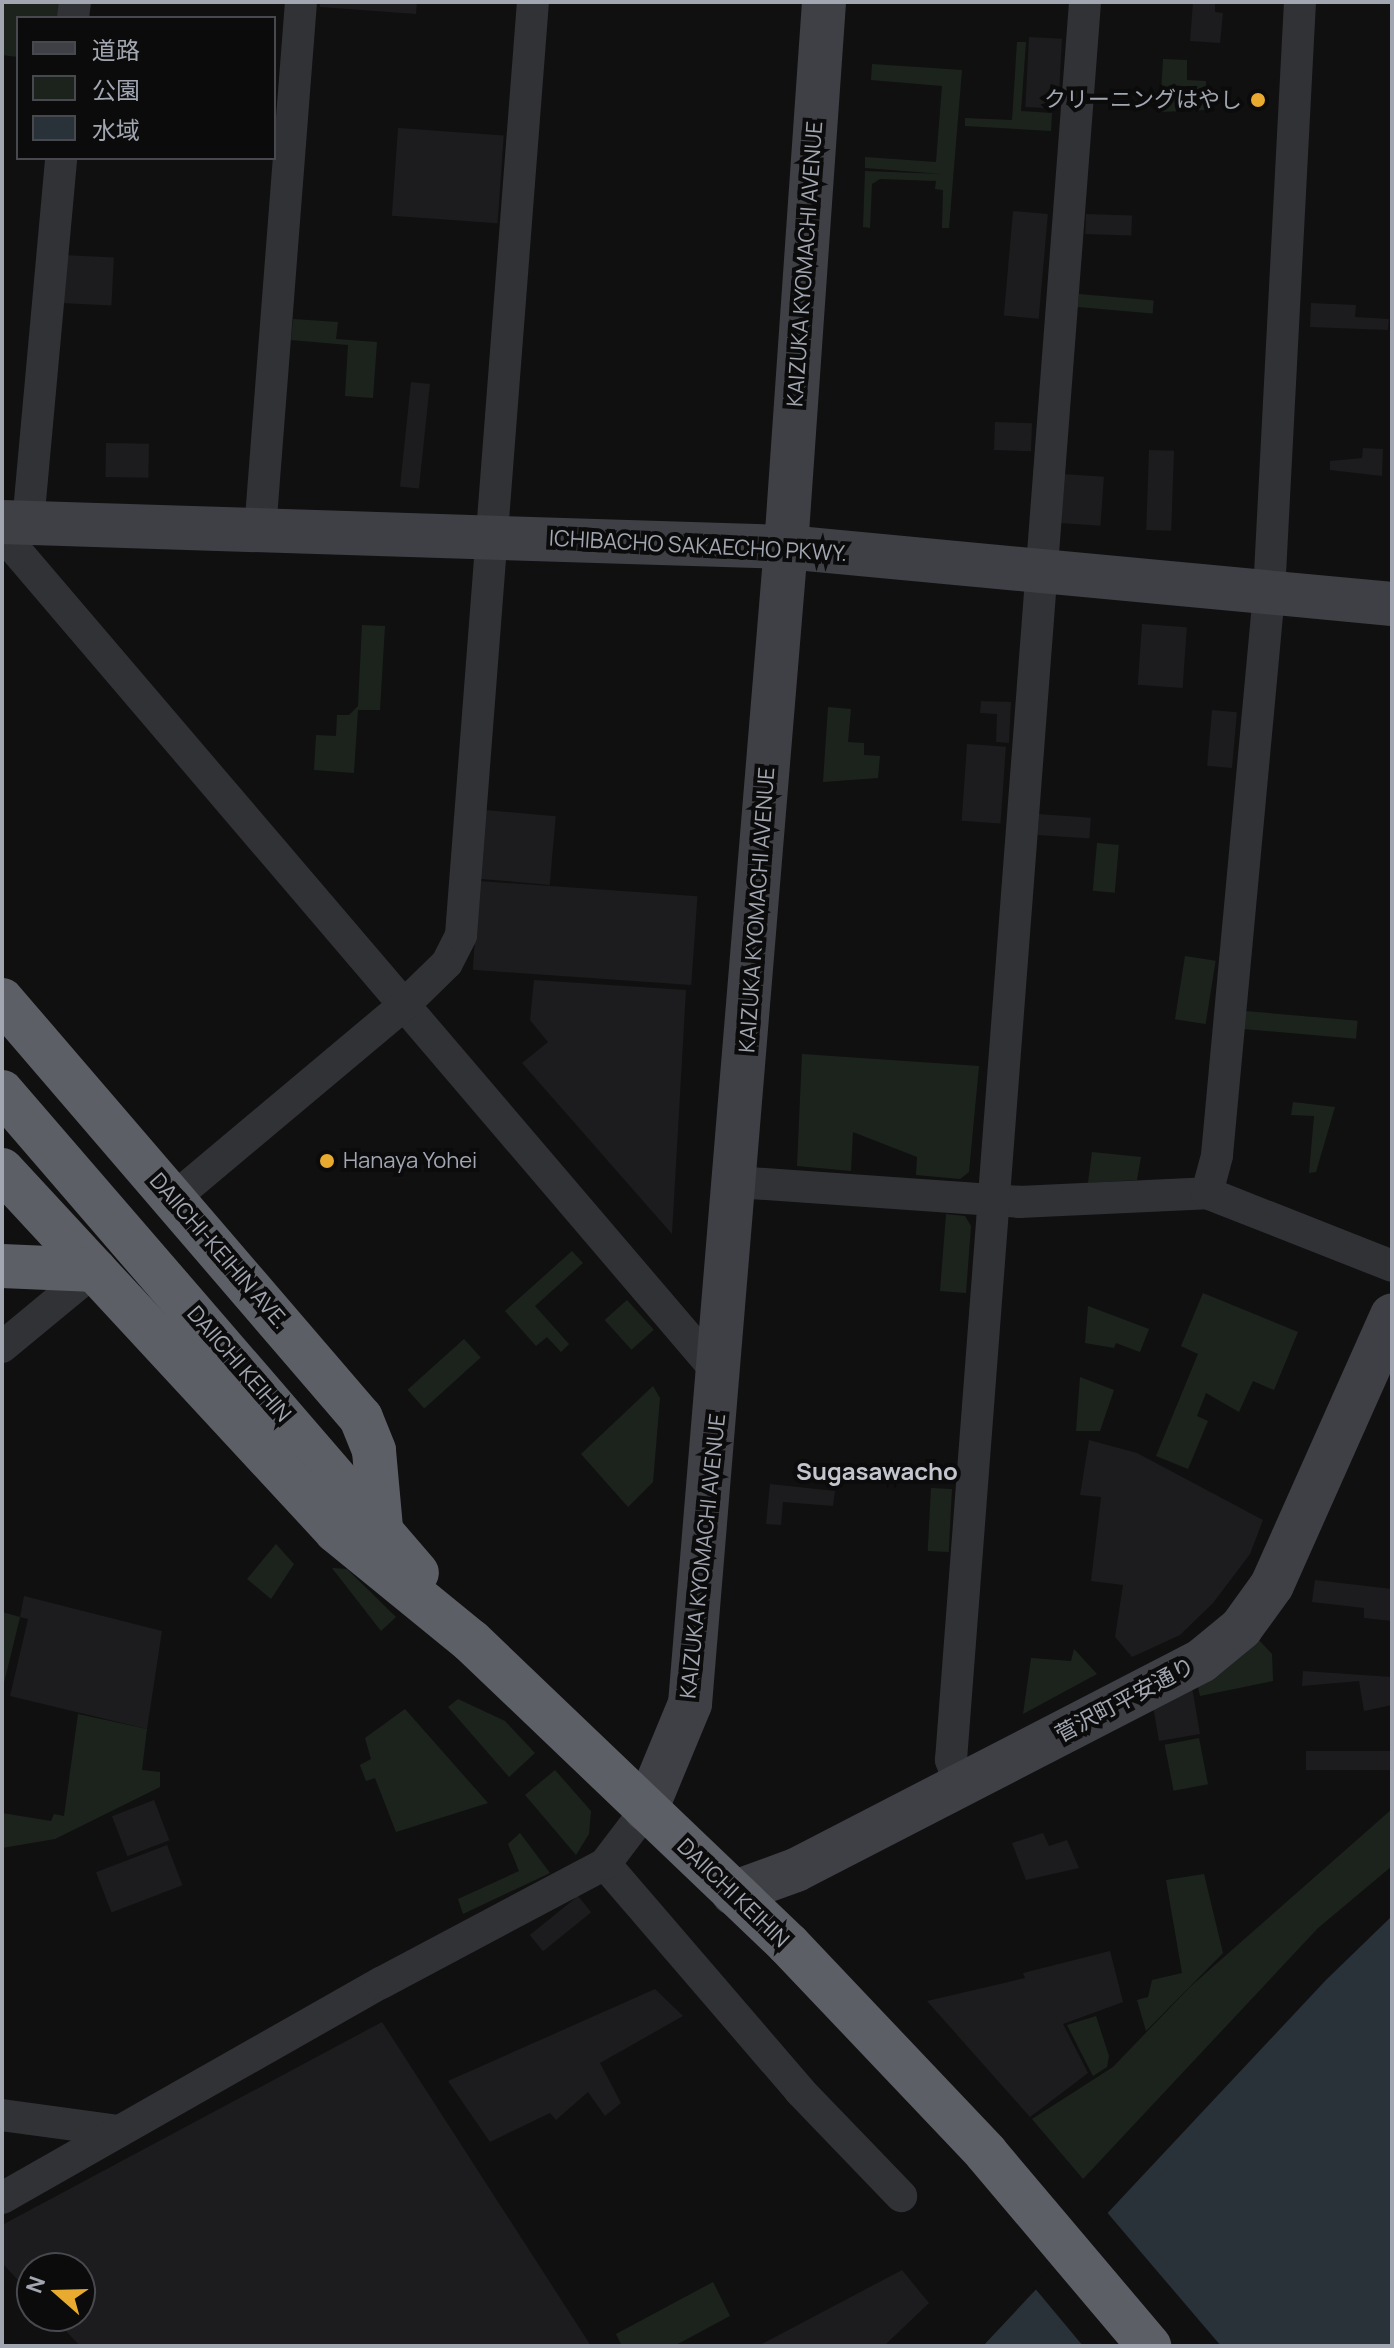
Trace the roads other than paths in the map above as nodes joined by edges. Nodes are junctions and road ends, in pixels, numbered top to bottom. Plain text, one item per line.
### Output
1 (301, 2) edge
2 (533, 2) edge
3 (824, 2) edge
4 (1085, 2) edge
5 (1300, 2) edge
6 (61, 160) edge
7 (11, 526) edge
8 (260, 531) junction
9 (493, 537) junction
10 (786, 547) junction
11 (1040, 570) junction
12 (1269, 593) junction
13 (1392, 604) edge
14 (2, 1000) edge
15 (404, 1005) junction
16 (2, 1092) edge
17 (2, 1170) edge
18 (736, 1182) junction
19 (1207, 1193) junction
20 (174, 1198) junction
21 (991, 1200) junction
22 (2, 1266) edge
23 (1392, 1266) edge
24 (95, 1270) junction
25 (1392, 1315) edge
26 (2, 1347) edge
27 (720, 1375) junction
28 (381, 1528) junction
29 (471, 1641) junction
30 (960, 1786) junction
31 (646, 1810) junction
32 (605, 1864) junction
33 (733, 1893) junction
34 (2, 2115) edge
35 (119, 2131) junction
36 (901, 2196) dead end
37 (2, 2198) edge
38 (1149, 2346) edge

1 - 8 street
2 - 9 street
3 - 10 street, KAIZUKA KYOMACHI AVENUE
4 - 11 street
5 - 12 street
6 - 7 street
7 - 8 street, ICHIBACHO SAKAECHO PKWY.
7 - 15 street
8 - 9 street, ICHIBACHO SAKAECHO PKWY.
9 - 10 street, ICHIBACHO SAKAECHO PKWY.
9 - 15 street
10 - 11 street, ICHIBACHO SAKAECHO PKWY.
10 - 18 street, KAIZUKA KYOMACHI AVENUE
11 - 12 street, ICHIBACHO SAKAECHO PKWY.
11 - 21 street
12 - 13 street, ICHIBACHO SAKAECHO PKWY.
12 - 19 street
14 - 20 highway, DAIICHI-KEIHIN AVE.
15 - 20 street
15 - 27 street
16 - 28 highway, DAIICHI KEIHIN
17 - 24 highway, DAIICHI KEIHIN
18 - 21 street
18 - 27 street, KAIZUKA KYOMACHI AVENUE
19 - 21 street
19 - 23 street
20 - 28 highway, DAIICHI-KEIHIN AVE.
21 - 30 street
22 - 24 highway
24 - 26 street
24 - 29 highway, DAIICHI KEIHIN
25 - 30 street, 菅沢町平安通り
27 - 31 street, KAIZUKA KYOMACHI AVENUE
28 - 29 highway, DAIICHI KEIHIN
29 - 31 highway, DAIICHI KEIHIN
30 - 33 street, 菅沢町平安通り
31 - 32 street
31 - 33 highway, DAIICHI KEIHIN
32 - 35 street
32 - 36 street
33 - 38 highway, DAIICHI KEIHIN
34 - 35 street
35 - 37 street

